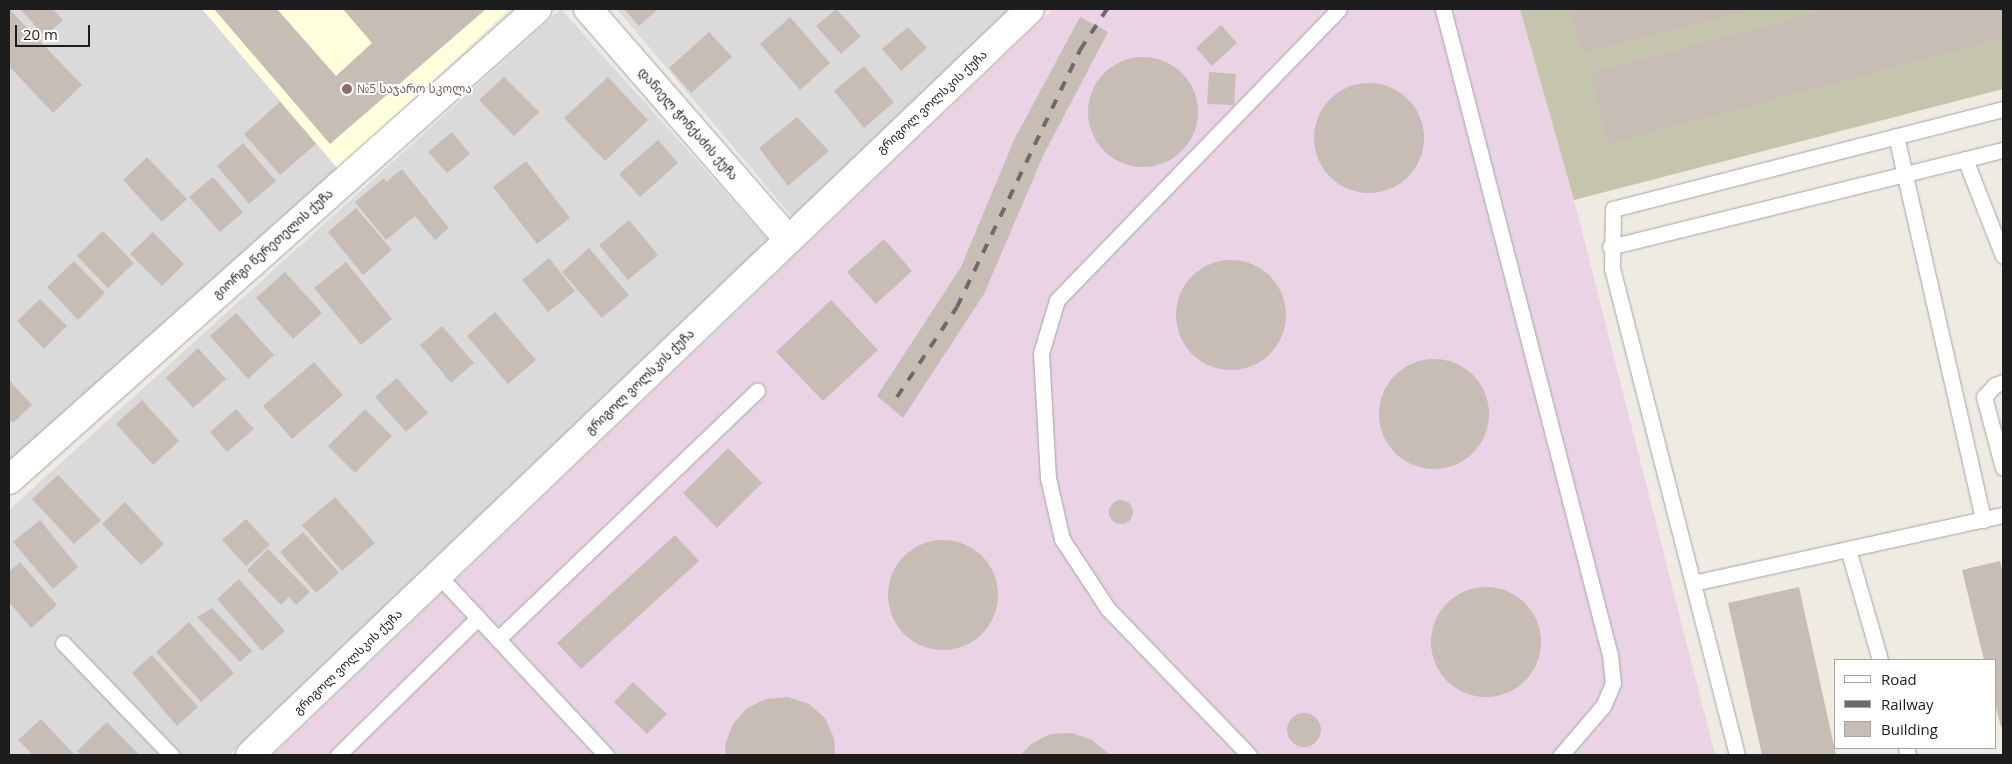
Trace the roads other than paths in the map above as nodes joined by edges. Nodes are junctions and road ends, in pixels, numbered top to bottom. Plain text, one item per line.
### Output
1 (537, 9) edge
2 (588, 9) edge
3 (1030, 9) edge
4 (1339, 9) edge
5 (1443, 9) edge
6 (2003, 109) edge
7 (1896, 136) junction
8 (2003, 150) edge
9 (1965, 160) junction
10 (1905, 174) junction
11 (788, 238) junction
12 (1610, 247) junction
13 (2003, 256) edge
14 (2003, 382) edge
15 (757, 391) dead end
16 (2003, 468) edge
17 (9, 480) edge
18 (2003, 515) edge
19 (1983, 520) junction
20 (1848, 549) junction
21 (438, 576) junction
22 (1693, 583) junction
23 (478, 618) junction
24 (498, 639) junction
25 (63, 642) dead end
26 (1880, 659) edge
27 (171, 755) edge
28 (250, 755) edge
29 (338, 755) edge
30 (606, 755) edge
31 (1250, 755) edge
32 (1561, 755) edge
33 (1737, 755) edge

1 - 17 street, გიორგი წერეთელის ქუჩა
2 - 11 street, დანიელ ჭონქაძის ქუჩა
3 - 11 street, გრიგოლ ვოლსკის ქუჩა
4 - 31 lane
5 - 32 lane
6 - 7 lane
7 - 10 lane
7 - 12 lane
8 - 9 lane
9 - 10 lane
9 - 13 lane
10 - 12 lane
10 - 19 lane
11 - 21 street, გრიგოლ ვოლსკის ქუჩა
12 - 22 lane
14 - 16 lane
15 - 24 lane
18 - 19 lane
19 - 20 lane
20 - 22 lane
20 - 26 lane
21 - 23 lane
21 - 28 street, გრიგოლ ვოლსკის ქუჩა
22 - 33 lane
23 - 24 lane
23 - 29 lane
24 - 30 lane
25 - 27 lane

